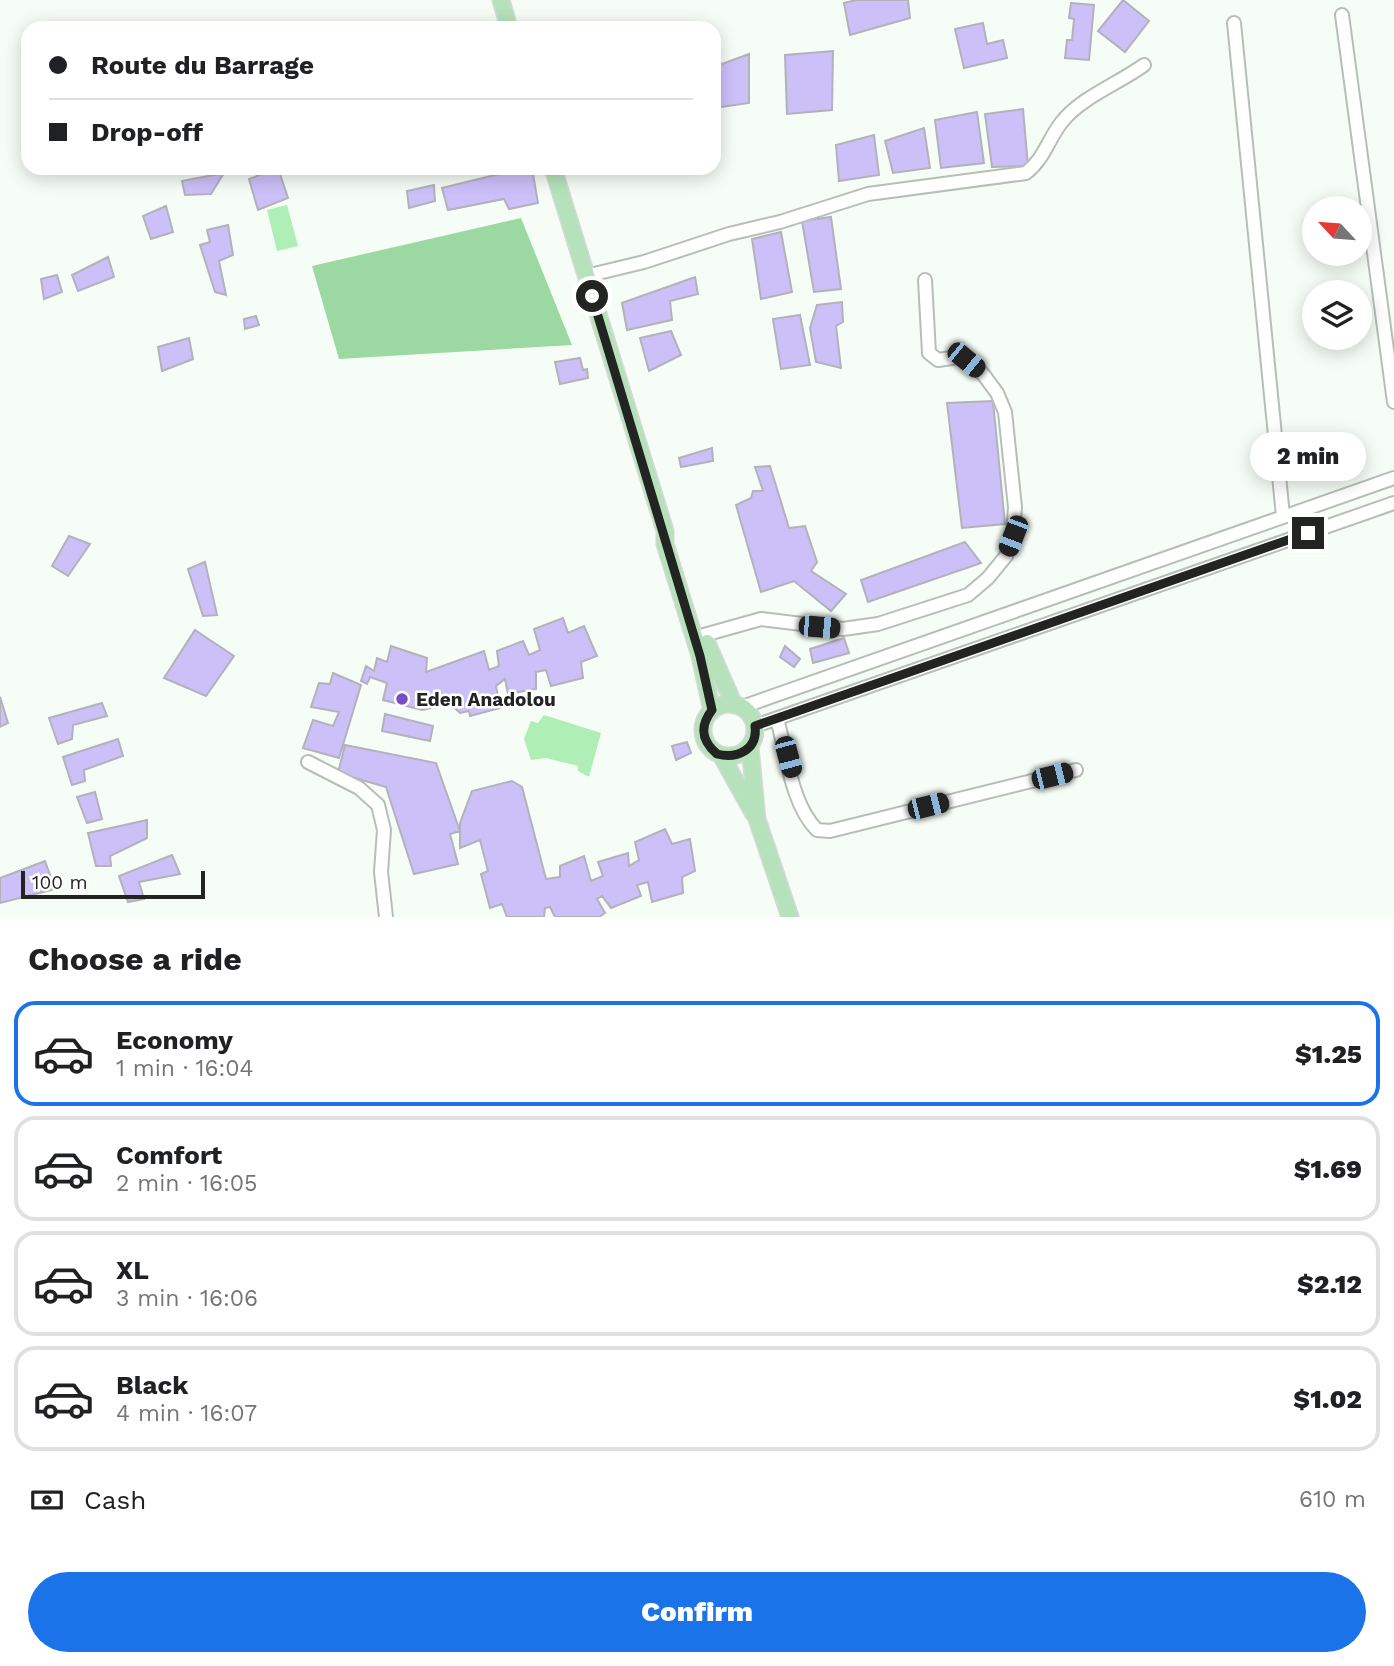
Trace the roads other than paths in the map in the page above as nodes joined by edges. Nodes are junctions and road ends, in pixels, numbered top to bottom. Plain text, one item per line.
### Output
1 (501, 0) edge
2 (1342, 15) dead end
3 (507, 21) edge
4 (1234, 23) dead end
5 (1144, 65) dead end
6 (555, 175) edge
7 (586, 276) junction
8 (926, 280) dead end
9 (1394, 402) edge
10 (1394, 478) edge
11 (1394, 503) edge
12 (1283, 516) junction
13 (665, 533) junction
14 (705, 635) junction
15 (738, 706) junction
16 (712, 710) junction
17 (777, 719) junction
18 (755, 726) junction
19 (750, 747) junction
20 (721, 755) junction
21 (308, 762) dead end
22 (1076, 770) dead end
23 (757, 819) junction
24 (386, 917) edge
25 (790, 917) edge

1 - 3 main road
2 - 9 street
4 - 12 street
5 - 7 street
6 - 7 main road
7 - 13 main road
8 - 14 street
10 - 12 street
11 - 17 street
12 - 15 street
13 - 14 main road
13 - 16 main road
14 - 15 main road
15 - 16 main road
15 - 18 main road
16 - 20 main road
17 - 18 street
17 - 22 street
18 - 19 main road
19 - 20 main road
19 - 23 main road
20 - 23 main road
21 - 24 street
23 - 25 main road

